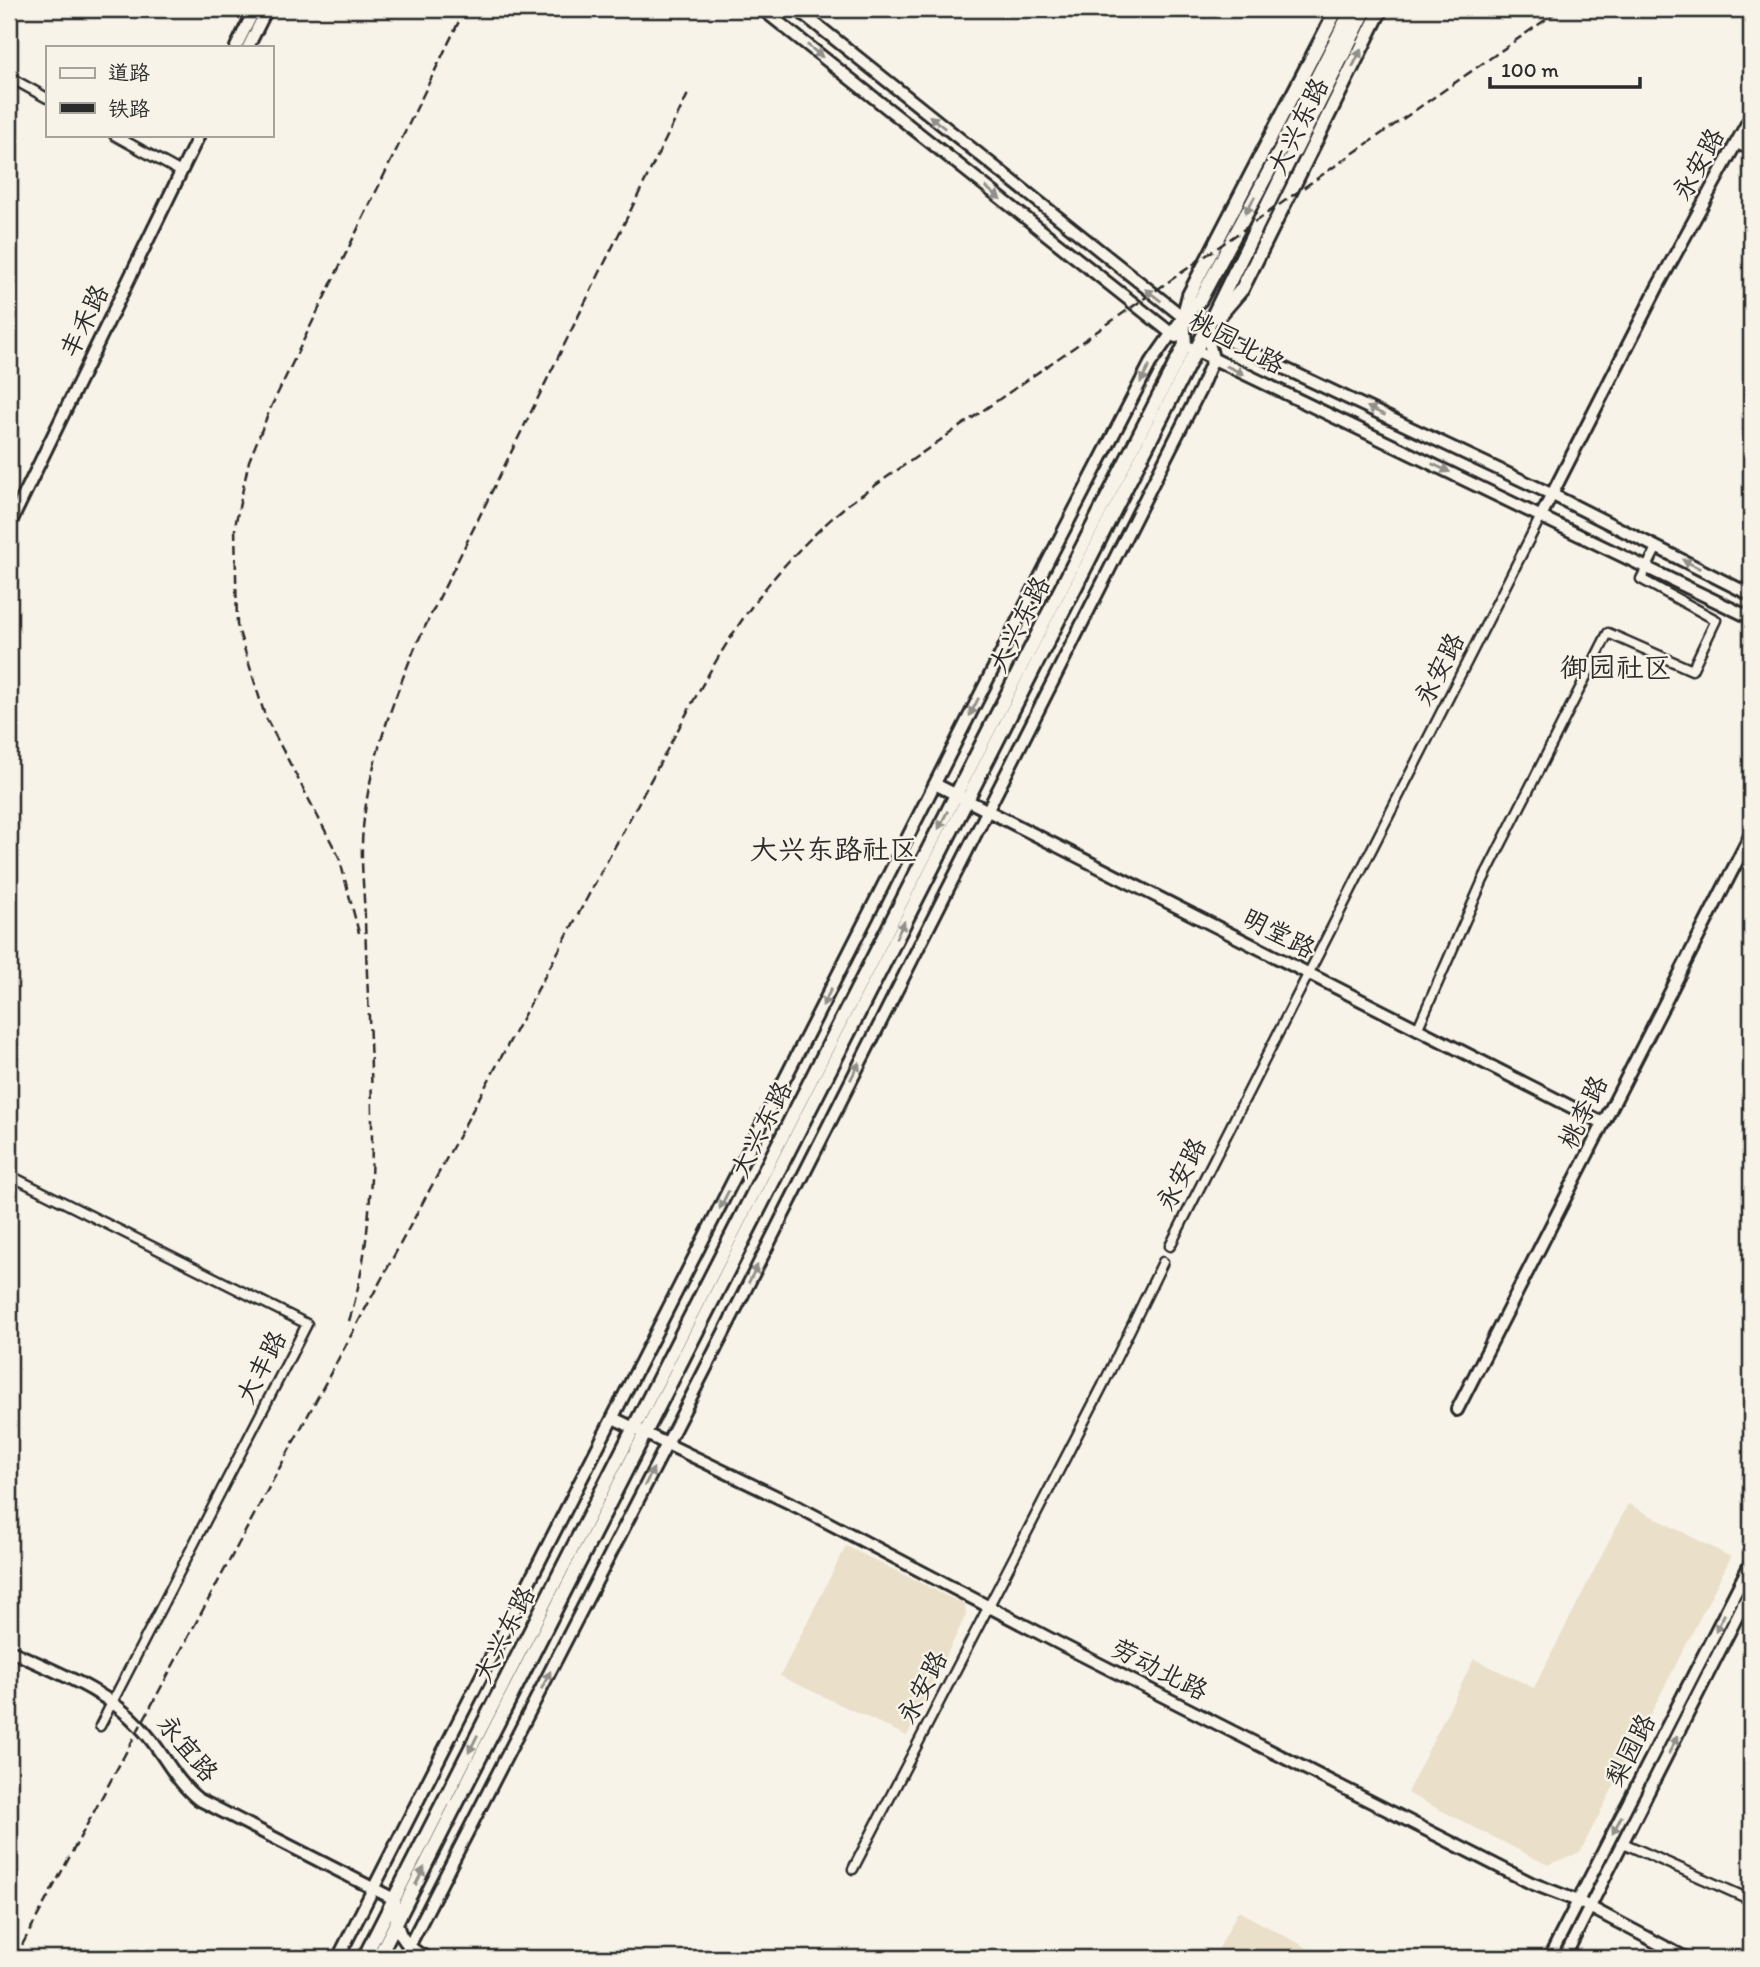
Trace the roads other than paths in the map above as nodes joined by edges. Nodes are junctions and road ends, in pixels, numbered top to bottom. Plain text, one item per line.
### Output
1 (255, 9) edge
2 (267, 9) edge
3 (762, 9) edge
4 (797, 9) edge
5 (1337, 9) edge
6 (1353, 9) edge
7 (1365, 9) edge
8 (1381, 9) edge
9 (236, 46) edge
10 (248, 46) edge
11 (9, 77) edge
12 (1316, 95) junction
13 (46, 97) edge
14 (1751, 116) edge
15 (116, 136) edge
16 (199, 136) edge
17 (1735, 143) junction
18 (1289, 148) junction
19 (1751, 151) edge
20 (181, 172) junction
21 (1183, 317) junction
22 (1206, 330) junction
23 (1171, 333) junction
24 (1190, 347) junction
25 (1213, 359) junction
26 (1551, 494) junction
27 (1541, 516) junction
28 (9, 526) edge
29 (1657, 547) junction
30 (1648, 566) junction
31 (1751, 595) edge
32 (1751, 618) edge
33 (935, 784) junction
34 (962, 798) junction
35 (986, 810) junction
36 (1751, 834) edge
37 (1310, 975) junction
38 (1417, 1030) junction
39 (1602, 1123) junction
40 (9, 1175) edge
41 (1170, 1246) dead end
42 (1163, 1262) dead end
43 (1457, 1410) dead end
44 (613, 1418) junction
45 (638, 1431) junction
46 (666, 1444) junction
47 (1751, 1562) edge
48 (1751, 1589) edge
49 (989, 1607) junction
50 (9, 1650) edge
51 (113, 1701) junction
52 (100, 1726) dead end
53 (1623, 1843) junction
54 (853, 1869) dead end
55 (374, 1888) junction
56 (394, 1899) junction
57 (1751, 1900) edge
58 (1578, 1901) junction
59 (1589, 1909) junction
60 (396, 1923) junction
61 (405, 1953) edge
62 (338, 1958) edge
63 (364, 1958) edge
64 (378, 1958) edge
65 (427, 1958) edge
66 (1549, 1958) edge
67 (1564, 1958) edge
68 (1686, 1958) edge

1 - 9 main road
2 - 10 main road
3 -> 23 main road, 桃园北路
21 -> 4 main road, 桃园北路
5 - 21 main road, 大兴东路
6 - 12 highway
7 - 12 highway
22 -> 8 main road, 大兴东路
11 - 13 street
12 - 18 highway
14 - 17 main road, 永安路
15 - 20 street
16 - 20 main road, 丰禾路
17 - 19 street
17 - 26 main road, 永安路
18 -> 21 main road, 大兴东路
18 - 22 main road, 大兴东路
20 - 28 main road, 丰禾路
21 - 22 main road, 桃园北路
21 - 23 main road
21 - 24 main road, 大兴东路
22 - 24 main road, 大兴东路
22 - 25 main road
26 -> 22 main road, 桃园北路
23 - 24 main road, 桃园北路
23 -> 33 main road
24 - 25 main road, 桃园北路
24 - 34 main road, 大兴东路
25 -> 27 main road, 桃园北路
25 - 35 main road
26 - 27 main road, 永安路
26 - 29 main road, 桃园北路
27 - 30 main road, 桃园北路
27 - 37 street, 永安路
29 - 30 street
31 -> 29 main road, 桃园北路
30 - 32 main road, 桃园北路
30 - 38 street
33 - 34 main road, 明堂路
33 -> 44 main road
34 - 35 main road, 明堂路
34 - 45 main road, 大兴东路
35 - 37 main road, 明堂路
46 -> 35 main road
36 - 39 main road, 桃李路
37 - 38 main road, 明堂路
37 - 41 street, 永安路
38 - 39 main road, 明堂路
39 - 43 main road, 桃李路
40 - 51 street, 大丰路
42 - 49 street, 永安路
44 - 45 main road, 劳动北路
44 - 55 main road
45 - 46 main road, 劳动北路
45 -> 56 main road, 大兴东路
60 -> 45 main road, 大兴东路
46 - 49 main road, 劳动北路
61 -> 46 main road
47 -> 58 main road, 梨园路
53 -> 48 main road, 梨园路
49 - 54 street, 永安路
49 - 58 main road, 劳动北路
50 - 51 main road, 永宜路
51 - 52 street, 大丰路
51 - 55 main road, 永宜路
53 - 57 street
53 - 59 main road, 梨园路
55 - 56 main road, 永宜路
55 - 62 main road
56 - 60 main road
56 - 63 main road, 大兴东路
58 - 59 main road, 劳动北路
58 - 66 main road, 梨园路
59 - 67 main road, 梨园路
59 - 68 main road, 劳动北路
60 - 61 main road
60 - 64 main road, 大兴东路
61 - 65 main road

